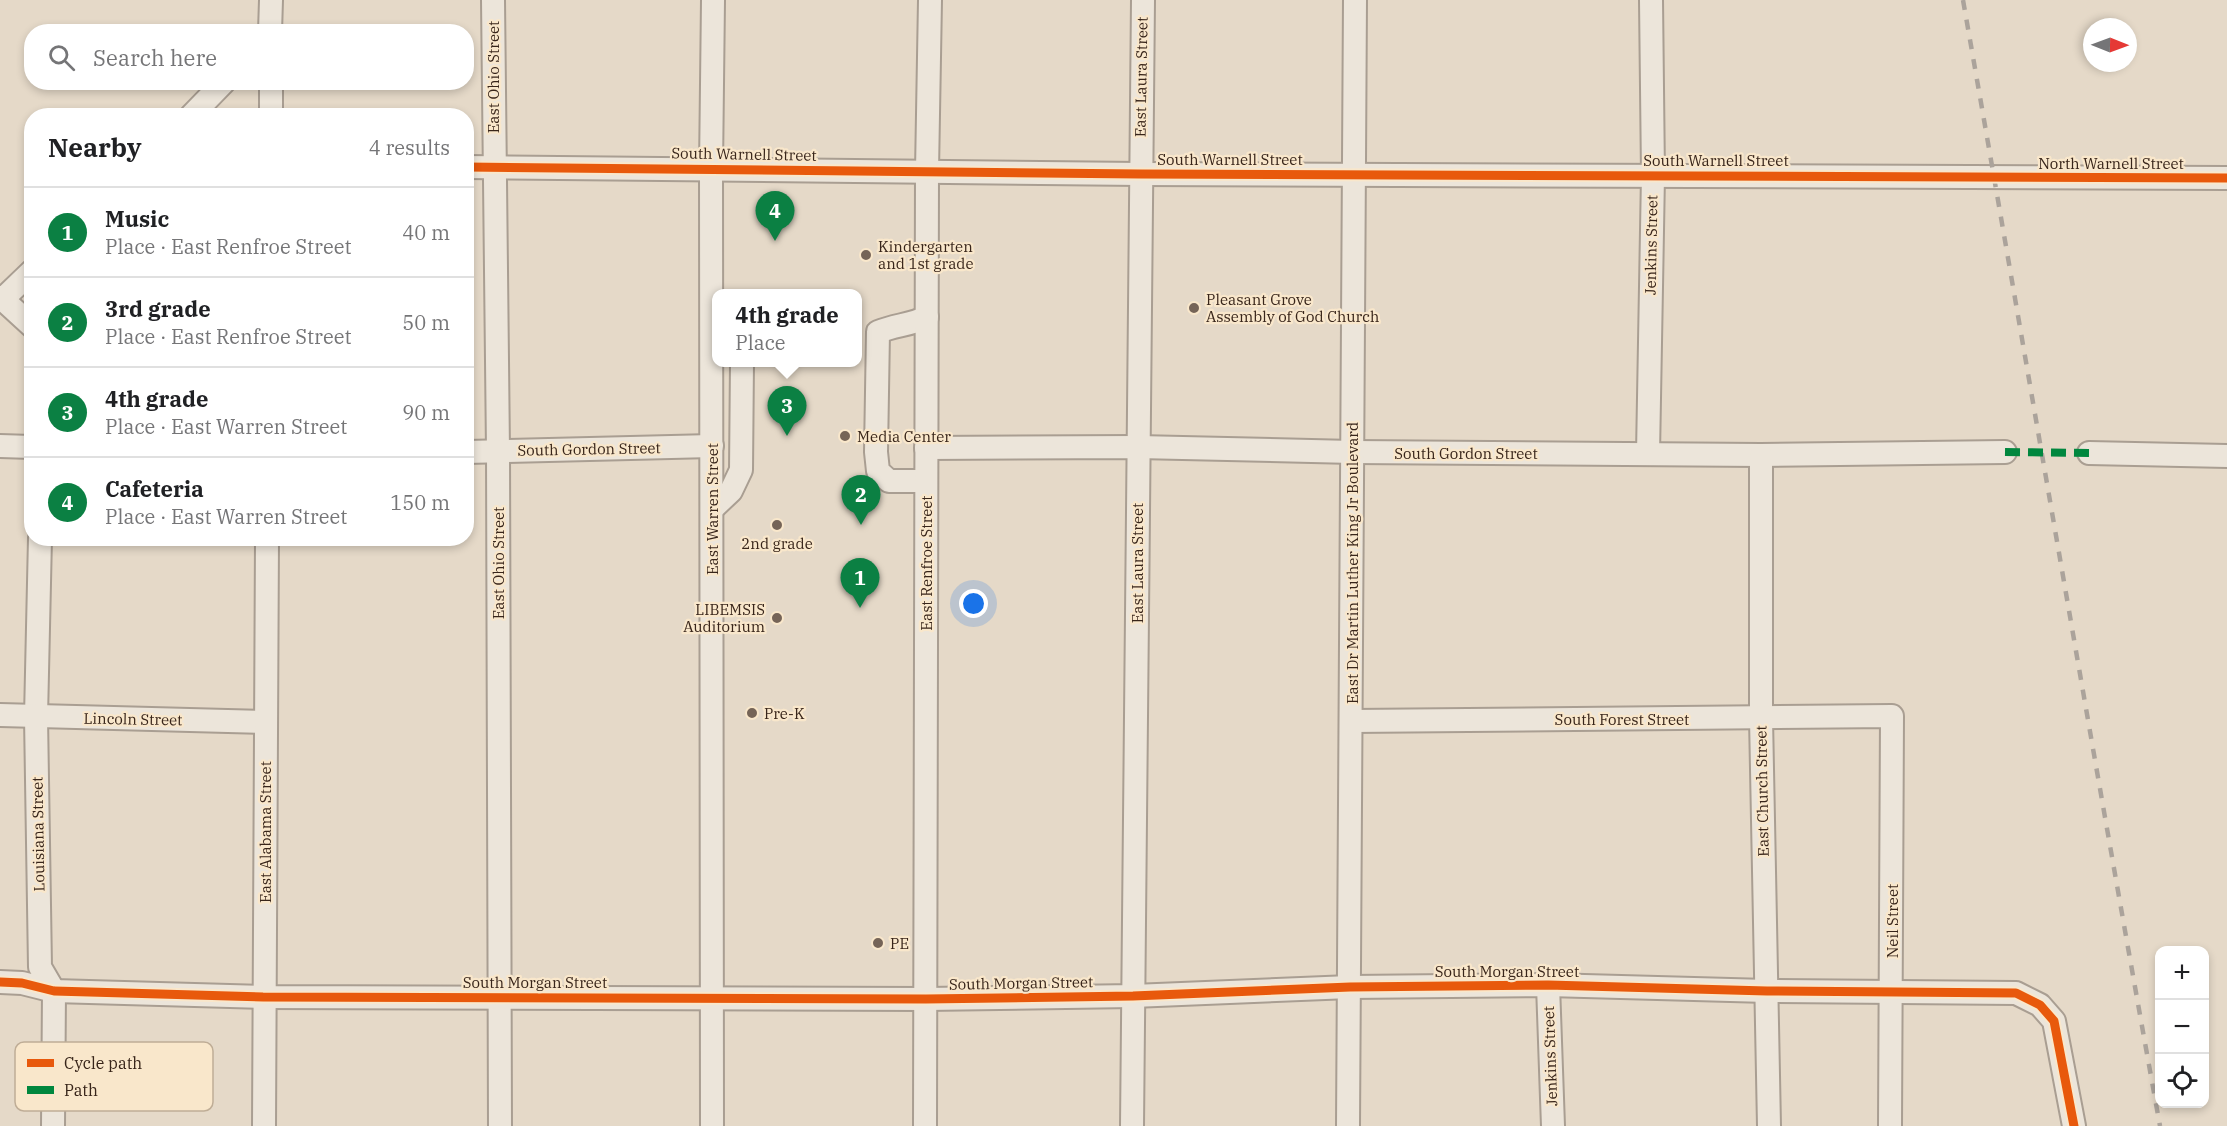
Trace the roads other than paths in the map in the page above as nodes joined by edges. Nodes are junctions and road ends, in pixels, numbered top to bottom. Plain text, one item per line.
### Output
1 (271, 0) edge
2 (493, 0) edge
3 (713, 0) edge
4 (930, 0) edge
5 (1143, 0) edge
6 (1355, 0) edge
7 (1651, 0) edge
8 (270, 24) edge
9 (216, 90) edge
10 (270, 90) edge
11 (198, 108) edge
12 (271, 108) edge
13 (474, 167) edge
14 (494, 167) junction
15 (711, 168) junction
16 (927, 171) junction
17 (1140, 174) junction
18 (1354, 174) junction
19 (1653, 175) junction
20 (1994, 177) joint
21 (2227, 178) edge
22 (24, 278) edge
23 (715, 288) edge
24 (1, 298) edge
25 (927, 317) junction
26 (24, 319) edge
27 (714, 367) edge
28 (742, 367) edge
29 (0, 446) edge
30 (712, 446) junction
31 (24, 447) edge
32 (1138, 447) junction
33 (926, 448) junction
34 (498, 451) junction
35 (474, 452) edge
36 (1353, 452) junction
37 (2005, 452) dead end
38 (2089, 453) dead end
39 (1648, 454) junction
40 (1761, 455) junction
41 (2227, 456) edge
42 (926, 485) junction
43 (712, 509) junction
44 (40, 546) edge
45 (267, 546) edge
46 (0, 715) edge
47 (1892, 716) joint
48 (36, 717) junction
49 (1761, 718) junction
50 (1352, 721) junction
51 (266, 722) junction
52 (0, 982) edge
53 (1548, 985) junction
54 (1350, 987) junction
55 (54, 991) junction
56 (1767, 991) junction
57 (1892, 992) junction
58 (1133, 996) junction
59 (264, 997) junction
60 (501, 997) junction
61 (713, 999) junction
62 (926, 999) junction
63 (54, 1042) edge
64 (53, 1111) edge
65 (53, 1126) edge
66 (264, 1126) edge
67 (500, 1126) edge
68 (712, 1126) edge
69 (925, 1126) edge
70 (1132, 1126) edge
71 (1348, 1126) edge
72 (1553, 1126) edge
73 (1769, 1126) edge
74 (1890, 1126) edge
75 (2074, 1126) edge

1 - 8 street
2 - 14 street, East Ohio Street
3 - 15 street, East Warren Street
4 - 16 street, East Renfroe Street
5 - 17 street, East Laura Street
6 - 18 street, East Dr Martin Luther King Jr Boulevard
7 - 19 street, Jenkins Street
9 - 11 street
10 - 12 street
13 - 14 street, South Warnell Street
14 - 15 street, South Warnell Street
14 - 34 street, East Ohio Street
15 - 16 street, South Warnell Street
15 - 23 street, East Warren Street
16 - 17 street, South Warnell Street
16 - 25 street, East Renfroe Street
17 - 18 street, South Warnell Street
17 - 32 street, East Laura Street
18 - 19 street, South Warnell Street
18 - 36 street, East Dr Martin Luther King Jr Boulevard
19 - 20 street, South Warnell Street
19 - 39 street, Jenkins Street
20 - 21 street, North Warnell Street
22 - 24 street
24 - 26 street
25 - 33 street, East Renfroe Street
25 - 42 street
27 - 30 street, East Warren Street
28 - 43 street
29 - 31 street
30 - 34 street, South Gordon Street
30 - 43 street, East Warren Street
32 - 33 street, South Gordon Street
32 - 36 street, South Gordon Street
32 - 58 street, East Laura Street
33 - 42 street, East Renfroe Street
34 - 35 street, South Gordon Street
34 - 60 street, East Ohio Street
36 - 39 street, South Gordon Street
36 - 50 street, East Dr Martin Luther King Jr Boulevard
37 - 40 street, South Gordon Street
38 - 41 street
39 - 40 street, South Gordon Street
40 - 49 street, East Church Street
42 - 62 street, East Renfroe Street
43 - 61 street, East Warren Street
44 - 48 street, Louisiana Street
45 - 51 street, East Alabama Street
46 - 48 street, Lincoln Street
47 - 49 street, South Forest Street
47 - 57 street, Neil Street
48 - 51 street, Lincoln Street
48 - 55 street, Louisiana Street
49 - 50 street, South Forest Street
49 - 56 street, East Church Street
50 - 54 street, East Dr Martin Luther King Jr Boulevard
51 - 59 street, East Alabama Street
52 - 55 street, South Morgan Street
53 - 54 street, South Morgan Street
53 - 56 street, South Morgan Street
53 - 72 street, Jenkins Street
54 - 58 street, South Morgan Street
54 - 71 street, East Dr Martin Luther King Jr Boulevard
55 - 59 street, South Morgan Street
55 - 63 street, Louisiana Street
56 - 57 street, South Morgan Street
56 - 73 street, East Church Street
57 - 74 street, Neil Street
57 - 75 street, South Morgan Street
58 - 62 street, South Morgan Street
58 - 70 street, East Laura Street
59 - 60 street, South Morgan Street
59 - 66 street, East Alabama Street
60 - 61 street, South Morgan Street
60 - 67 street, East Ohio Street
61 - 62 street, South Morgan Street
61 - 68 street, East Warren Street
62 - 69 street, East Renfroe Street
64 - 65 street, Louisiana Street

